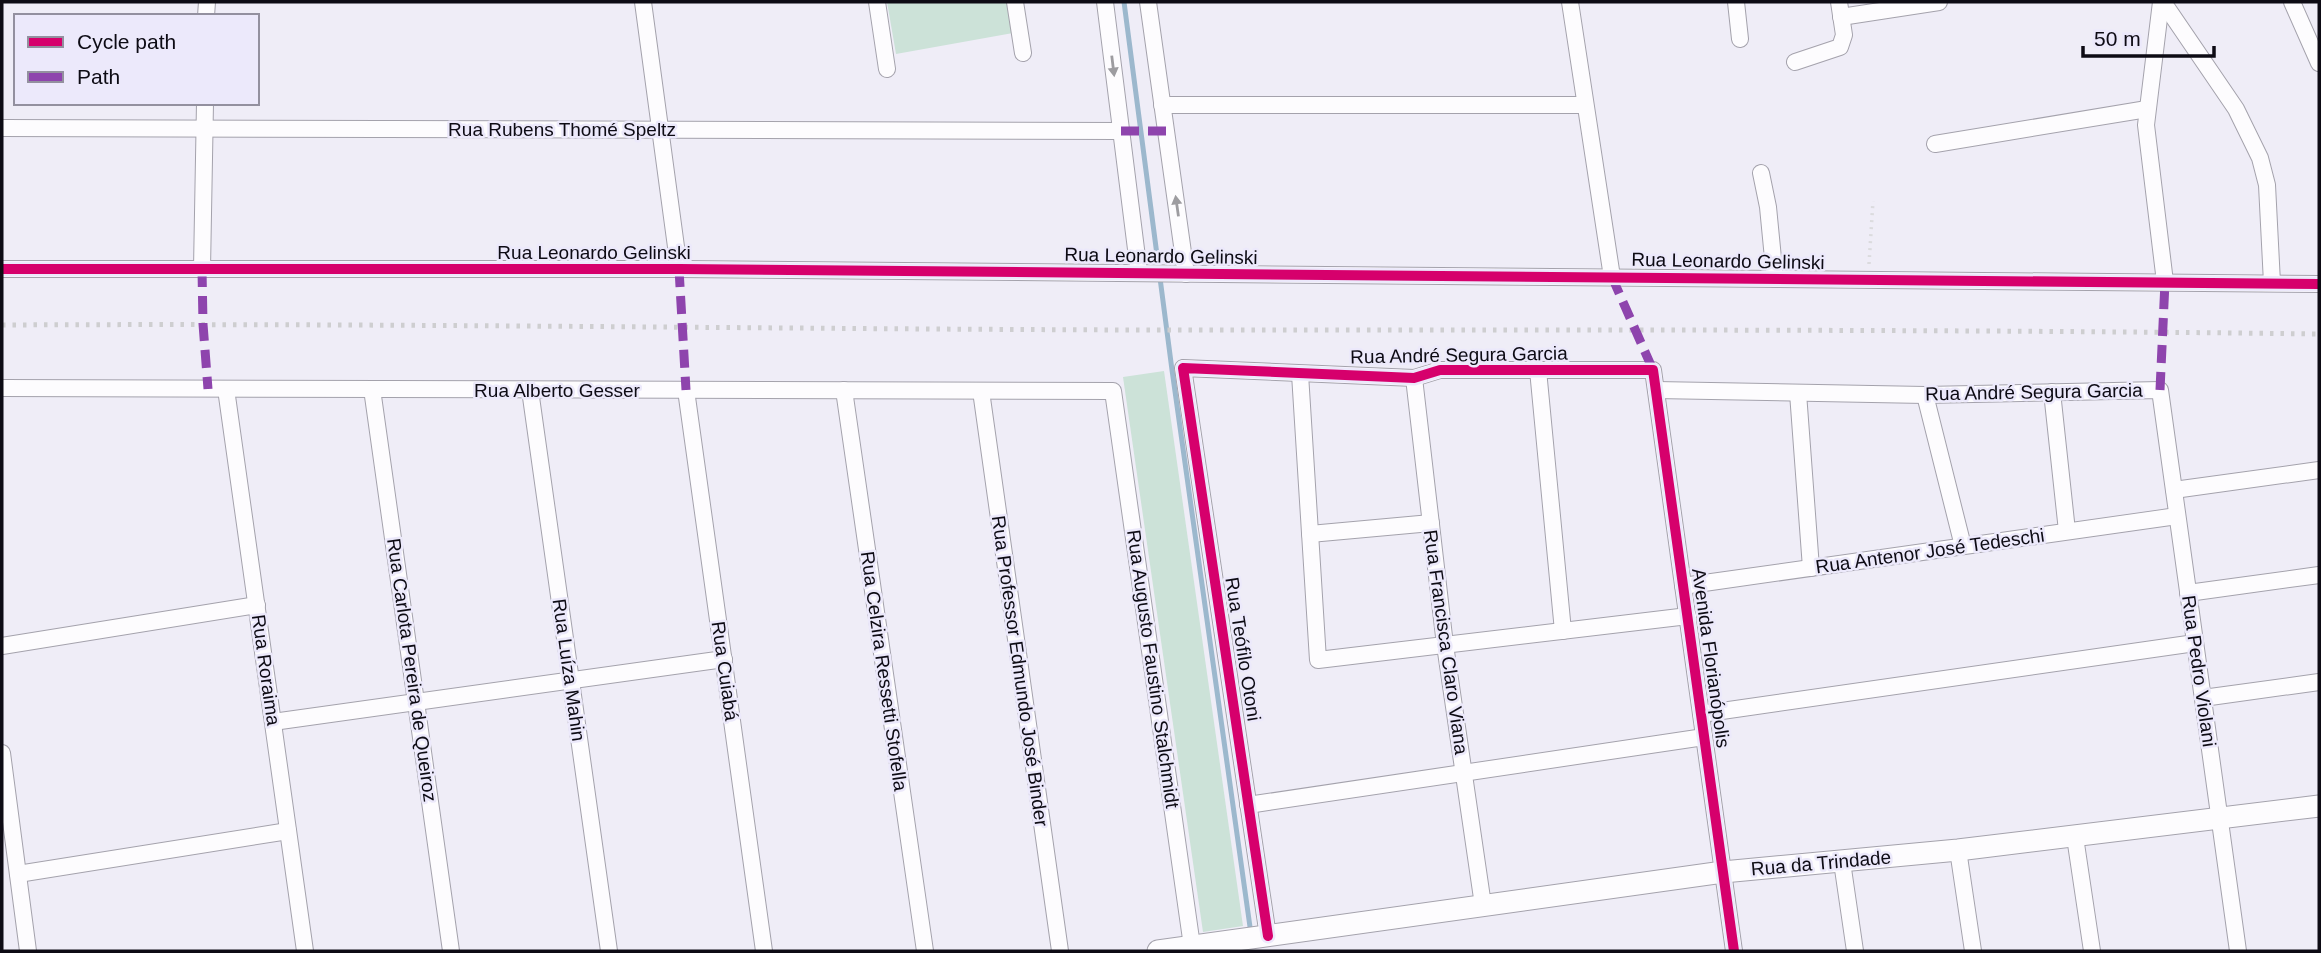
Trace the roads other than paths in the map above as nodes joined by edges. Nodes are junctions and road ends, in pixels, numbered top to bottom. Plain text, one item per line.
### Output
1 (643, 2) edge
2 (877, 2) edge
3 (1015, 2) edge
4 (1105, 2) edge
5 (1148, 2) edge
6 (1570, 2) edge
7 (1735, 2) edge
8 (1939, 2) edge
9 (2162, 2) edge
10 (2292, 2) edge
11 (1840, 9) edge
12 (1740, 39) dead end
13 (1023, 53) dead end
14 (1795, 62) dead end
15 (2319, 63) edge
16 (887, 69) dead end
17 (205, 105) edge
18 (1162, 105) junction
19 (1585, 105) junction
20 (2147, 109) junction
21 (2, 128) edge
22 (204, 128) junction
23 (660, 129) junction
24 (1121, 131) junction
25 (1934, 144) dead end
26 (1761, 173) dead end
27 (2, 269) edge
28 (202, 269) junction
29 (679, 269) junction
30 (1145, 274) junction
31 (1182, 274) junction
32 (1612, 278) junction
33 (1775, 279) junction
34 (2165, 282) junction
35 (2272, 283) junction
36 (2319, 284) edge
37 (1183, 368) joint
38 (1653, 369) joint
39 (1538, 370) junction
40 (1300, 374) junction
41 (1414, 378) junction
42 (2, 388) edge
43 (226, 389) junction
44 (372, 389) junction
45 (530, 390) junction
46 (686, 390) junction
47 (844, 390) junction
48 (1656, 390) junction
49 (2160, 390) joint
50 (981, 391) junction
51 (1113, 391) joint
52 (2052, 392) junction
53 (1798, 393) junction
54 (1925, 395) junction
55 (2319, 470) edge
56 (2174, 490) junction
57 (2177, 516) junction
58 (1431, 523) junction
59 (2067, 531) junction
60 (1310, 534) junction
61 (1963, 546) junction
62 (1811, 568) junction
63 (2319, 575) edge
64 (1683, 586) junction
65 (2188, 593) junction
66 (257, 605) junction
67 (1688, 616) junction
68 (1563, 631) junction
69 (2195, 643) junction
70 (1445, 645) junction
71 (2, 646) edge
72 (724, 659) junction
73 (571, 680) junction
74 (2319, 682) edge
75 (2203, 698) junction
76 (416, 702) junction
77 (1701, 714) junction
78 (273, 722) junction
79 (1704, 737) junction
80 (2, 753) edge
81 (1464, 772) junction
82 (1248, 804) junction
83 (2319, 806) edge
84 (2220, 819) junction
85 (288, 831) junction
86 (2075, 837) junction
87 (1958, 850) junction
88 (1842, 862) junction
89 (1723, 872) junction
90 (18, 874) junction
91 (1483, 905) junction
92 (1272, 941) edge
93 (1192, 946) junction
94 (1230, 946) edge
95 (29, 951) edge
96 (305, 951) edge
97 (451, 951) edge
98 (608, 951) edge
99 (764, 951) edge
100 (925, 951) edge
101 (1060, 951) edge
102 (1158, 951) edge
103 (1734, 951) edge
104 (1855, 951) edge
105 (1973, 951) edge
106 (2092, 951) edge
107 (2238, 951) edge

1 - 23 street
2 - 16 street
3 - 13 street
4 -> 24 street
5 - 18 street
6 - 19 street
7 - 12 street
8 - 11 street
9 - 20 street
9 - 35 street
10 - 15 street
11 - 14 street
17 - 22 street
18 - 19 street
31 -> 18 street
19 - 32 street
20 - 25 street
20 - 34 street
21 - 22 street, Rua Rubens Thomé Speltz
22 - 23 street, Rua Rubens Thomé Speltz
22 - 28 street
23 - 24 street, Rua Rubens Thomé Speltz
23 - 29 street
24 - 30 street
26 - 33 street
27 - 28 street, Rua Leonardo Gelinski
28 - 29 street, Rua Leonardo Gelinski
29 - 30 street, Rua Leonardo Gelinski
30 - 31 street, Rua Leonardo Gelinski
31 - 32 street, Rua Leonardo Gelinski
32 - 33 street, Rua Leonardo Gelinski
33 - 34 street, Rua Leonardo Gelinski
34 - 35 street, Rua Leonardo Gelinski
35 - 36 street, Rua Leonardo Gelinski
37 - 40 street, Rua André Segura Garcia
37 - 82 street, Rua Teófilo Otoni
38 - 39 street, Rua André Segura Garcia
38 - 48 street, Avenida Florianópolis
39 - 41 street, Rua André Segura Garcia
39 - 68 street
40 - 41 street, Rua André Segura Garcia
40 - 60 street
41 - 58 street, Rua Francisca Claro Viana
42 - 43 street, Rua Alberto Gesser
43 - 44 street, Rua Alberto Gesser
43 - 66 street, Rua Roraima
44 - 45 street, Rua Alberto Gesser
44 - 76 street, Rua Carlota Pereira de Queiroz
45 - 46 street, Rua Alberto Gesser
45 - 73 street, Rua Luíza Mahin
46 - 47 street, Rua Alberto Gesser
46 - 72 street, Rua Cuiabá
47 - 50 street, Rua Alberto Gesser
47 - 100 street, Rua Celzira Ressetti Stofella
48 - 53 street, Rua André Segura Garcia
48 - 64 street, Avenida Florianópolis
49 - 52 street, Rua André Segura Garcia
49 - 56 street, Rua Pedro Violani
50 - 51 street, Rua Alberto Gesser
50 - 101 street, Rua Professor Edmundo José Binder
51 - 93 street, Rua Augusto Faustino Stalchmidt
52 - 54 street, Rua André Segura Garcia
52 - 59 street
53 - 54 street, Rua André Segura Garcia
53 - 62 street
54 - 61 street
55 - 56 street
56 - 57 street, Rua Pedro Violani
57 - 59 street, Rua Antenor José Tedeschi
57 - 65 street, Rua Pedro Violani
58 - 60 street
58 - 70 street, Rua Francisca Claro Viana
59 - 61 street, Rua Antenor José Tedeschi
60 - 70 street
61 - 62 street, Rua Antenor José Tedeschi
62 - 64 street, Rua Antenor José Tedeschi
63 - 65 street
64 - 67 street, Avenida Florianópolis
65 - 69 street, Rua Pedro Violani
66 - 71 street
66 - 78 street, Rua Roraima
67 - 68 street
67 - 77 street, Avenida Florianópolis
68 - 70 street
69 - 75 street, Rua Pedro Violani
69 - 77 street
70 - 81 street, Rua Francisca Claro Viana
72 - 73 street
72 - 99 street, Rua Cuiabá
73 - 76 street
73 - 98 street, Rua Luíza Mahin
74 - 75 street
75 - 84 street, Rua Pedro Violani
76 - 78 street
76 - 97 street, Rua Carlota Pereira de Queiroz
77 - 79 street, Avenida Florianópolis
78 - 85 street, Rua Roraima
79 - 81 street
79 - 89 street, Avenida Florianópolis
80 - 90 street
81 - 82 street
81 - 91 street, Rua Francisca Claro Viana
82 - 92 street, Rua Teófilo Otoni
83 - 84 main road, Rua da Trindade
84 - 86 main road, Rua da Trindade
84 - 107 street, Rua Pedro Violani
85 - 90 street
85 - 96 street, Rua Roraima
86 - 87 main road, Rua da Trindade
86 - 106 street
87 - 88 main road, Rua da Trindade
87 - 105 street
88 - 89 main road, Rua da Trindade
88 - 104 street
89 - 91 main road, Rua da Trindade
89 - 103 street, Avenida Florianópolis
90 - 95 street
91 - 92 main road, Rua da Trindade
92 - 94 main road, Rua da Trindade
93 - 94 main road, Rua da Trindade
93 - 102 main road, Rua da Trindade

